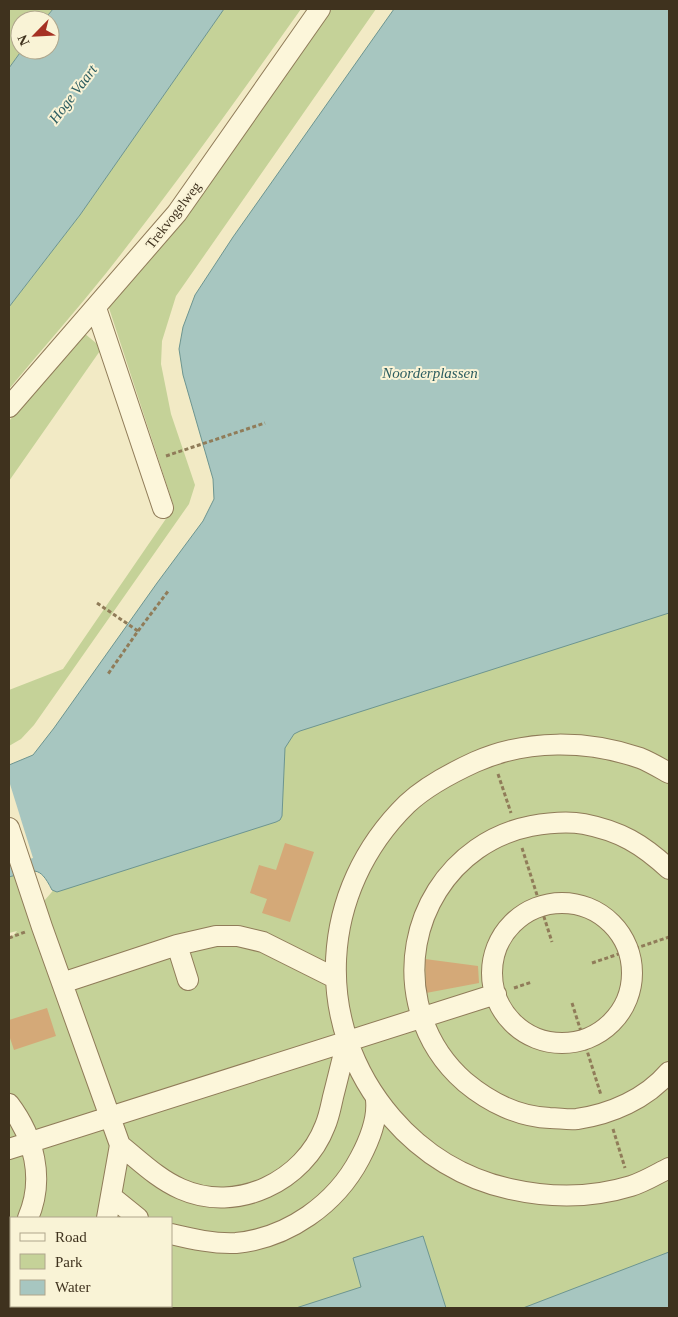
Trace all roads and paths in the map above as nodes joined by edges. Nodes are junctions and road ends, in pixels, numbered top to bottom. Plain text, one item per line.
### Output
1 (320, 9) edge
2 (96, 308) junction
3 (9, 407) edge
4 (265, 423) dead end
5 (148, 463) junction
6 (163, 508) dead end
7 (169, 590) dead end
8 (97, 604) dead end
9 (138, 631) junction
10 (108, 674) dead end
11 (669, 773) edge
12 (9, 828) edge
13 (669, 869) edge
14 (669, 937) edge
15 (177, 945) junction
16 (629, 951) junction
17 (592, 963) dead end
18 (335, 978) junction
19 (188, 980) dead end
20 (62, 983) junction
21 (496, 994) junction
22 (421, 1018) junction
23 (347, 1042) junction
24 (669, 1072) edge
25 (376, 1100) junction
26 (9, 1104) edge
27 (110, 1117) junction
28 (31, 1142) junction
29 (120, 1145) junction
30 (9, 1149) edge
31 (669, 1168) edge
32 (112, 1197) junction
33 (28, 1217) edge
34 (107, 1217) edge
35 (137, 1217) edge
36 (172, 1234) edge

1 - 2 street, Trekvogelweg
2 - 3 street, Trekvogelweg
2 - 5 street
4 - 5 path
5 - 6 street
7 - 9 path
8 - 9 path
9 - 10 path
11 - 18 street
12 - 20 street
13 - 22 street
14 - 16 path
15 - 18 street
15 - 19 street
15 - 20 street
16 - 17 path
16 - 21 street
16 - 21 street
18 - 23 street
20 - 27 street
21 - 22 street
22 - 23 street
22 - 24 street
23 - 25 street
23 - 27 street
23 - 29 street
25 - 31 street
25 - 36 street
26 - 28 street
27 - 28 street
27 - 29 street
28 - 30 street
28 - 33 street
29 - 32 street
32 - 34 street
32 - 35 street

